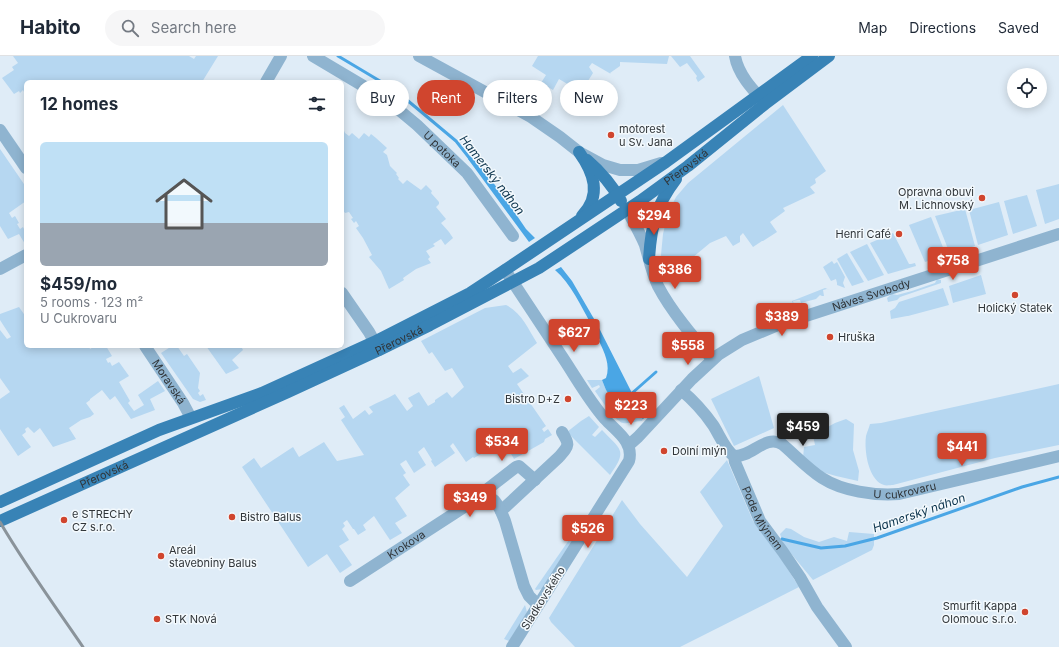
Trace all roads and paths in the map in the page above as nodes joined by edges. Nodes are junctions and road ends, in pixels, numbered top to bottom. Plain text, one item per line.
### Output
1 (281, 56) edge
2 (313, 56) edge
3 (419, 56) edge
4 (735, 56) edge
5 (812, 56) edge
6 (829, 56) edge
7 (267, 80) edge
8 (762, 100) junction
9 (0, 130) edge
10 (579, 152) junction
11 (666, 162) junction
12 (24, 165) edge
13 (688, 166) junction
14 (618, 194) junction
15 (627, 210) junction
16 (571, 226) junction
17 (1059, 234) edge
18 (513, 236) dead end
19 (24, 256) edge
20 (649, 259) junction
21 (0, 270) edge
22 (505, 270) junction
23 (513, 282) junction
24 (344, 297) edge
25 (376, 346) junction
26 (146, 348) edge
27 (712, 359) junction
28 (681, 390) junction
29 (191, 418) junction
30 (562, 432) dead end
31 (629, 444) junction
32 (734, 456) junction
33 (1059, 456) edge
34 (535, 480) junction
35 (483, 496) junction
36 (0, 502) edge
37 (501, 511) junction
38 (0, 521) edge
39 (350, 581) dead end
40 (538, 605) junction
41 (512, 647) edge
42 (846, 647) edge

1 - 7 street
2 - 18 street, U potoka
3 - 10 street
4 - 8 street
5 - 8 main road, Přerovská
6 - 8 main road, Přerovská
8 - 11 main road, Přerovská
8 - 13 main road, Přerovská
9 - 12 street
10 - 11 street
10 - 14 main road
10 - 16 main road
11 - 14 main road, Přerovská
13 - 15 main road, Přerovská
13 - 20 main road
14 - 15 main road
14 - 16 main road, Přerovská
15 - 20 street
15 - 23 main road, Přerovská
16 - 22 main road, Přerovská
17 - 27 street, Náves Svobody
19 - 21 street
20 - 27 street
22 - 23 street
22 - 25 main road, Přerovská
23 - 25 main road, Přerovská
23 - 31 street
24 - 25 street
25 - 29 main road, Přerovská
25 - 38 main road, Přerovská
26 - 29 street, Moravská
27 - 28 street, Náves Svobody
28 - 31 street, Náves Svobody
28 - 32 street, Pode Mlýnem
29 - 36 main road, Přerovská
30 - 34 street
31 - 40 street, Sladkovského
32 - 33 street, U cukrovaru
32 - 42 street, Pode Mlýnem
34 - 35 street, Krokova
34 - 37 street
35 - 37 street
35 - 39 street, Krokova
37 - 40 street
40 - 41 street, Sladkovského

